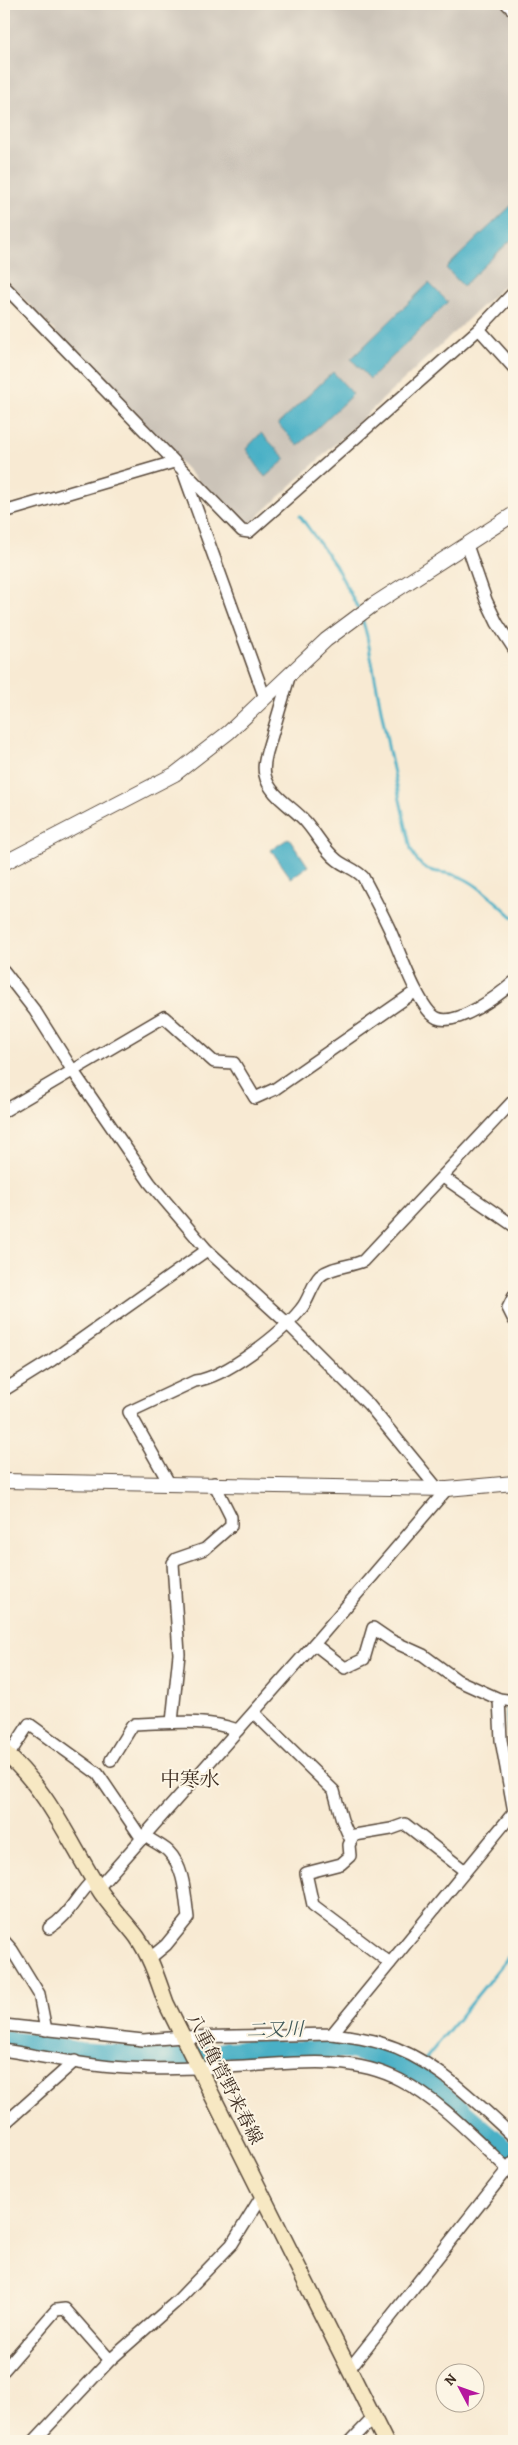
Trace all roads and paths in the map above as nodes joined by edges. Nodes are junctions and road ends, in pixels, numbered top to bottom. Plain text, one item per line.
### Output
1 (507, 4) edge
2 (514, 11) edge
3 (4, 286) edge
4 (514, 292) edge
5 (479, 328) junction
6 (514, 368) edge
7 (174, 462) junction
8 (182, 471) junction
9 (4, 512) edge
10 (514, 514) edge
11 (467, 545) junction
12 (514, 649) edge
13 (290, 674) junction
14 (265, 698) junction
15 (4, 861) edge
16 (4, 971) edge
17 (514, 982) edge
18 (416, 991) junction
19 (73, 1072) junction
20 (514, 1100) edge
21 (4, 1111) edge
22 (443, 1177) junction
23 (514, 1226) edge
24 (207, 1250) junction
25 (514, 1296) edge
26 (514, 1320) edge
27 (288, 1324) junction
28 (4, 1390) edge
29 (4, 1481) edge
30 (169, 1482) junction
31 (514, 1483) edge
32 (214, 1484) junction
33 (442, 1488) junction
34 (314, 1644) junction
35 (500, 1699) junction
36 (514, 1701) edge
37 (254, 1713) junction
38 (172, 1722) junction
39 (238, 1730) junction
40 (6, 1754) edge
41 (111, 1760) dead end
42 (144, 1837) junction
43 (353, 1837) junction
44 (464, 1871) junction
45 (95, 1884) junction
46 (49, 1928) dead end
47 (4, 1941) edge
48 (149, 1959) junction
49 (390, 1963) junction
50 (4, 2025) edge
51 (46, 2030) junction
52 (332, 2034) junction
53 (183, 2037) junction
54 (4, 2050) edge
55 (74, 2061) junction
56 (198, 2068) junction
57 (4, 2124) edge
58 (514, 2137) edge
59 (511, 2165) edge
60 (263, 2194) junction
61 (110, 2360) junction
62 (350, 2368) junction
63 (4, 2370) edge
64 (374, 2417) junction
65 (34, 2441) edge
66 (351, 2441) edge
67 (385, 2441) edge

1 - 2 street
3 - 7 street
4 - 5 street
5 - 6 street
5 - 8 street
7 - 8 street
7 - 9 street
8 - 14 street
10 - 11 street
11 - 12 street
11 - 13 street
13 - 14 street
13 - 18 street
14 - 15 street
16 - 19 street
17 - 18 street
18 - 19 street
19 - 21 street
19 - 24 street
20 - 22 street
22 - 23 street
22 - 27 street
24 - 27 street
24 - 28 street
25 - 26 street
27 - 30 street
27 - 33 street
29 - 30 street
30 - 32 street
31 - 33 street
32 - 33 street
32 - 38 street
33 - 34 street
34 - 35 street
34 - 37 street
35 - 36 street
35 - 44 street
37 - 39 street
37 - 43 street
38 - 39 street
38 - 41 street
39 - 42 street
40 - 42 street
40 - 45 main road, 八重亀菅野来春線
42 - 45 street
42 - 48 street
43 - 44 street
43 - 49 street
44 - 49 street
45 - 46 street
45 - 48 main road, 八重亀菅野来春線
47 - 51 street
48 - 53 main road, 八重亀菅野来春線
49 - 52 street
50 - 51 street
51 - 53 street
52 - 53 street
52 - 58 street
53 - 56 main road, 八重亀菅野来春線
54 - 55 street
55 - 56 street
55 - 57 street
56 - 59 street
56 - 60 main road, 八重亀菅野来春線
59 - 62 street
60 - 61 street
60 - 62 main road, 八重亀菅野来春線
61 - 63 street
61 - 65 street
62 - 64 main road, 八重亀菅野来春線
64 - 66 street
64 - 67 main road, 八重亀菅野来春線

